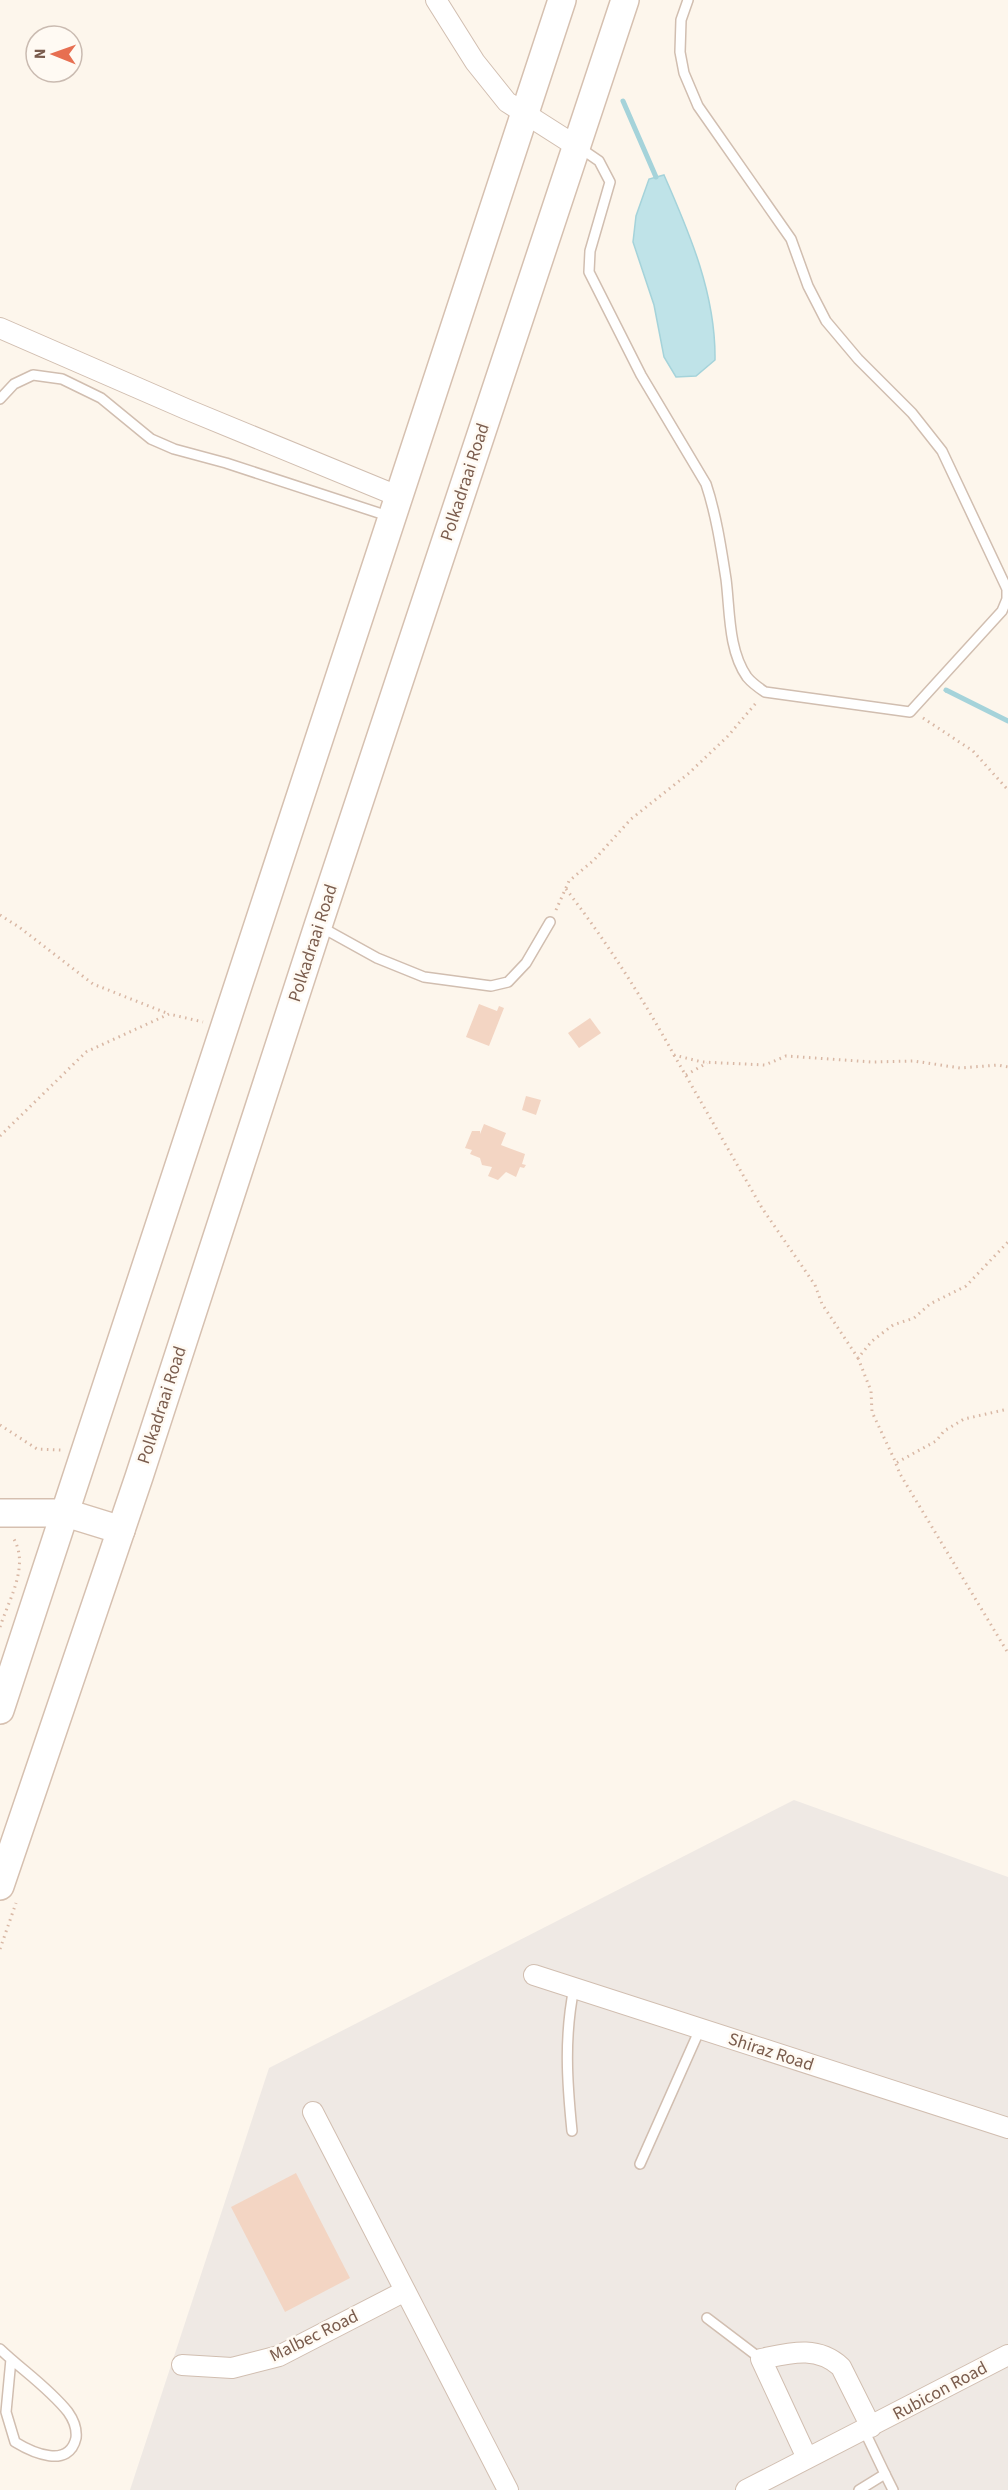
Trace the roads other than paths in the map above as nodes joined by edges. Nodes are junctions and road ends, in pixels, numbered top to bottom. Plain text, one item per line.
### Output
1 (436, 0) edge
2 (562, 0) edge
3 (625, 0) edge
4 (688, 0) edge
5 (524, 113) junction
6 (576, 146) junction
7 (0, 328) edge
8 (0, 399) edge
9 (397, 507) junction
10 (550, 922) road end
11 (318, 926) junction
12 (66, 1513) junction
13 (3, 1522) edge
14 (121, 1530) junction
15 (0, 1710) edge
16 (0, 1886) edge
17 (534, 1975) dead end
18 (574, 1988) junction
19 (700, 2029) junction
20 (313, 2112) dead end
21 (1008, 2128) edge
22 (572, 2131) dead end
23 (640, 2164) dead end
24 (405, 2291) junction
25 (707, 2318) dead end
26 (0, 2349) edge
27 (1008, 2355) edge
28 (10, 2359) junction
29 (761, 2359) junction
30 (182, 2365) dead end
31 (868, 2428) junction
32 (807, 2458) junction
33 (885, 2474) junction
34 (508, 2490) edge
35 (746, 2490) edge
36 (859, 2490) edge
37 (893, 2490) edge

1 - 5 street
2 - 5 main road
3 - 6 main road, Polkadraai Road
4 - 6 lane
5 - 6 street
5 - 9 main road
6 - 11 main road, Polkadraai Road
7 - 9 street
8 - 9 lane
9 - 12 main road
10 - 11 lane
11 - 14 main road, Polkadraai Road
12 - 13 main road
12 - 14 main road
12 - 15 main road
14 - 16 main road, Polkadraai Road
17 - 18 street, Shiraz Road
18 - 19 street, Shiraz Road
18 - 22 lane
19 - 21 street, Shiraz Road
19 - 23 lane
20 - 24 street
24 - 30 street, Malbec Road
24 - 34 street
25 - 29 lane
26 - 28 lane
27 - 31 street, Rubicon Road
28 - 28 lane
29 - 31 street, Rubicon Road
29 - 32 street
31 - 32 street, Rubicon Road
31 - 33 lane
32 - 35 street, Rubicon Road
33 - 36 lane
33 - 37 lane

